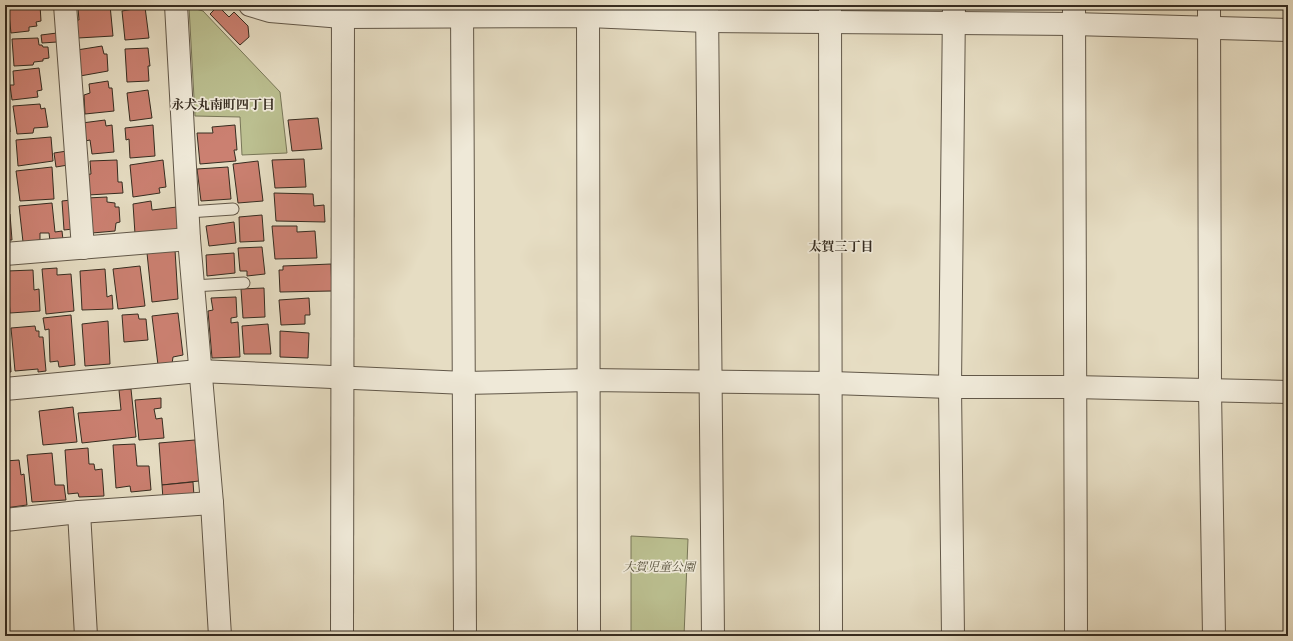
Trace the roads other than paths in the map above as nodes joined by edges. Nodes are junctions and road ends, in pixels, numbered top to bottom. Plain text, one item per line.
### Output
1 (65, 5) edge
2 (176, 5) edge
3 (250, 5) edge
4 (1209, 5) edge
5 (342, 11) edge
6 (462, 11) edge
7 (588, 11) edge
8 (707, 13) edge
9 (830, 14) edge
10 (954, 14) edge
11 (1074, 15) edge
12 (1210, 29) junction
13 (1288, 30) edge
14 (233, 209) dead end
15 (188, 212) junction
16 (189, 238) junction
17 (83, 248) junction
18 (5, 254) edge
19 (244, 283) dead end
20 (193, 286) junction
21 (199, 372) junction
22 (343, 378) junction
23 (589, 380) junction
24 (709, 382) junction
25 (465, 383) junction
26 (832, 383) junction
27 (950, 387) junction
28 (1074, 387) junction
29 (5, 390) edge
30 (1210, 390) junction
31 (1288, 392) edge
32 (212, 503) junction
33 (79, 512) junction
34 (5, 520) edge
35 (86, 636) edge
36 (220, 636) edge
37 (342, 636) edge
38 (465, 636) edge
39 (589, 636) edge
40 (713, 636) edge
41 (831, 636) edge
42 (954, 636) edge
43 (1076, 636) edge
44 (1214, 636) edge

1 - 17 street
2 - 15 street
3 - 5 street
4 - 12 street
5 - 6 street
5 - 22 street
6 - 7 street
6 - 25 street
7 - 8 street
7 - 23 street
8 - 9 street
8 - 24 street
9 - 10 street
9 - 26 street
10 - 11 street
10 - 27 street
11 - 12 street
11 - 28 street
12 - 13 street
12 - 30 street
14 - 15 lane
15 - 16 street
16 - 17 street
16 - 20 street
17 - 18 street
19 - 20 lane
20 - 21 street
21 - 22 street
21 - 29 street
21 - 32 street
22 - 25 street
22 - 37 street
23 - 24 street
23 - 25 street
23 - 39 street
24 - 26 street
24 - 40 street
25 - 38 street
26 - 27 street
26 - 41 street
27 - 28 street
27 - 42 street
28 - 30 street
28 - 43 street
30 - 31 street
30 - 44 street
32 - 33 street
32 - 36 street
33 - 34 street
33 - 35 street

